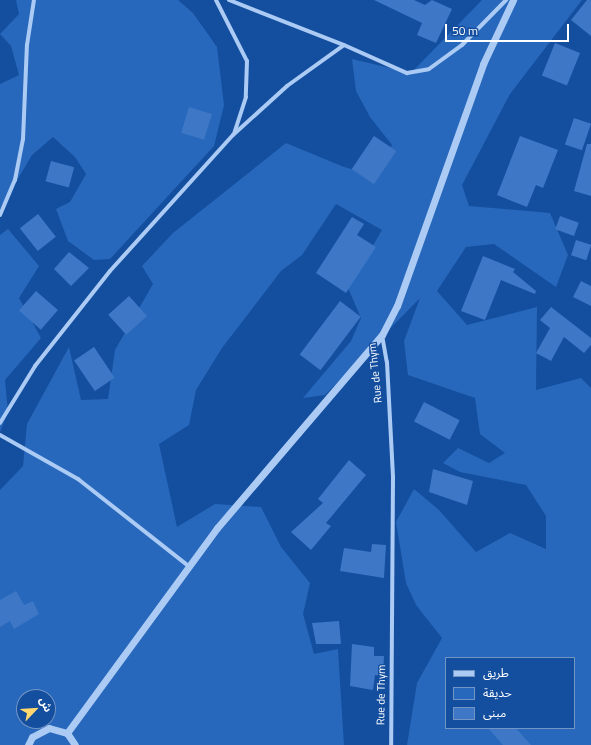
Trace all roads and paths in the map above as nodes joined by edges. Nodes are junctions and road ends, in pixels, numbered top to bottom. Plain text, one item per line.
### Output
1 (34, 0) edge
2 (216, 0) edge
3 (229, 0) edge
4 (506, 0) edge
5 (513, 0) edge
6 (344, 45) junction
7 (233, 135) junction
8 (0, 215) edge
9 (382, 335) junction
10 (0, 423) edge
11 (0, 435) edge
12 (190, 567) junction
13 (67, 733) junction
14 (28, 745) edge
15 (75, 745) edge
16 (391, 745) edge

1 - 8 street
2 - 7 street
3 - 6 street
4 - 6 street
5 - 9 street, Rue de Thym
6 - 7 street
7 - 10 street
9 - 12 street
9 - 16 street, Rue de Thym
11 - 12 street
12 - 13 street
13 - 14 street
13 - 15 street

